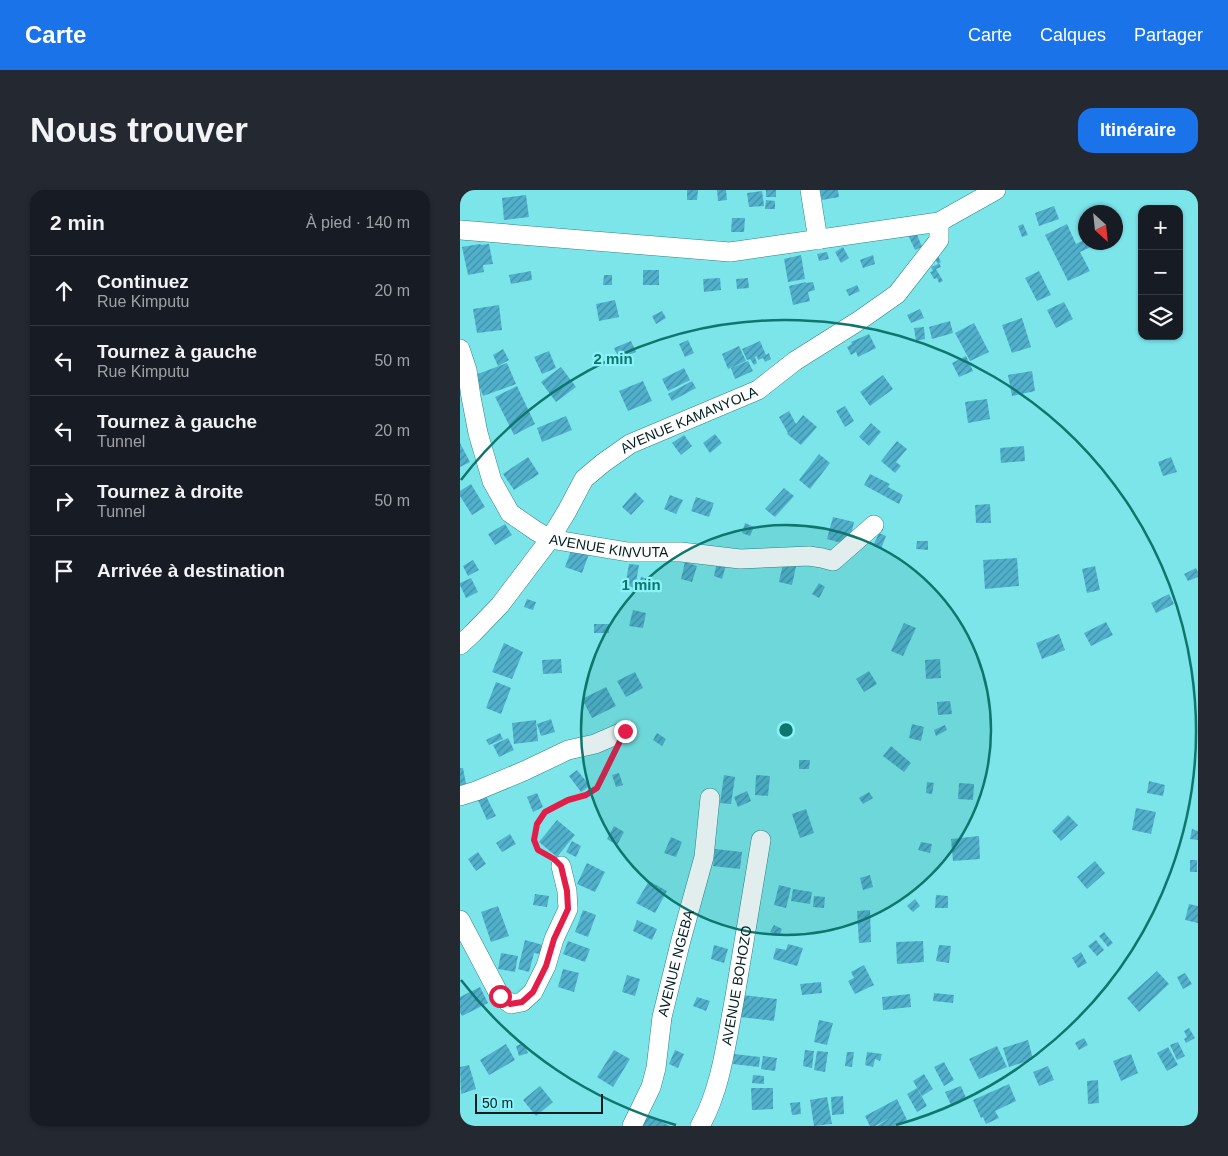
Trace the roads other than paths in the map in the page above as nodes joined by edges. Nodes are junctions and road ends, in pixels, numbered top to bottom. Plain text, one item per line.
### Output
1 (810, 190) edge
2 (996, 190) edge
3 (963, 198) edge
4 (939, 222) junction
5 (460, 230) edge
6 (818, 240) junction
7 (460, 349) edge
8 (874, 525) dead end
9 (550, 540) junction
10 (460, 645) edge
11 (625, 731) road end
12 (460, 796) edge
13 (710, 798) dead end
14 (761, 840) dead end
15 (561, 866) road end
16 (460, 920) edge
17 (632, 1126) edge
18 (700, 1126) edge

1 - 6 street
2 - 3 street
3 - 4 street
4 - 6 street
4 - 9 street, AVENUE KAMANYOLA
5 - 6 street
7 - 9 street, AVENUE KINVUTA
8 - 9 street, AVENUE KINVUTA
9 - 10 street, AVENUE KAMANYOLA
11 - 12 street
13 - 17 street, AVENUE NGEBA
14 - 18 street, AVENUE BOHOZO
15 - 16 street

